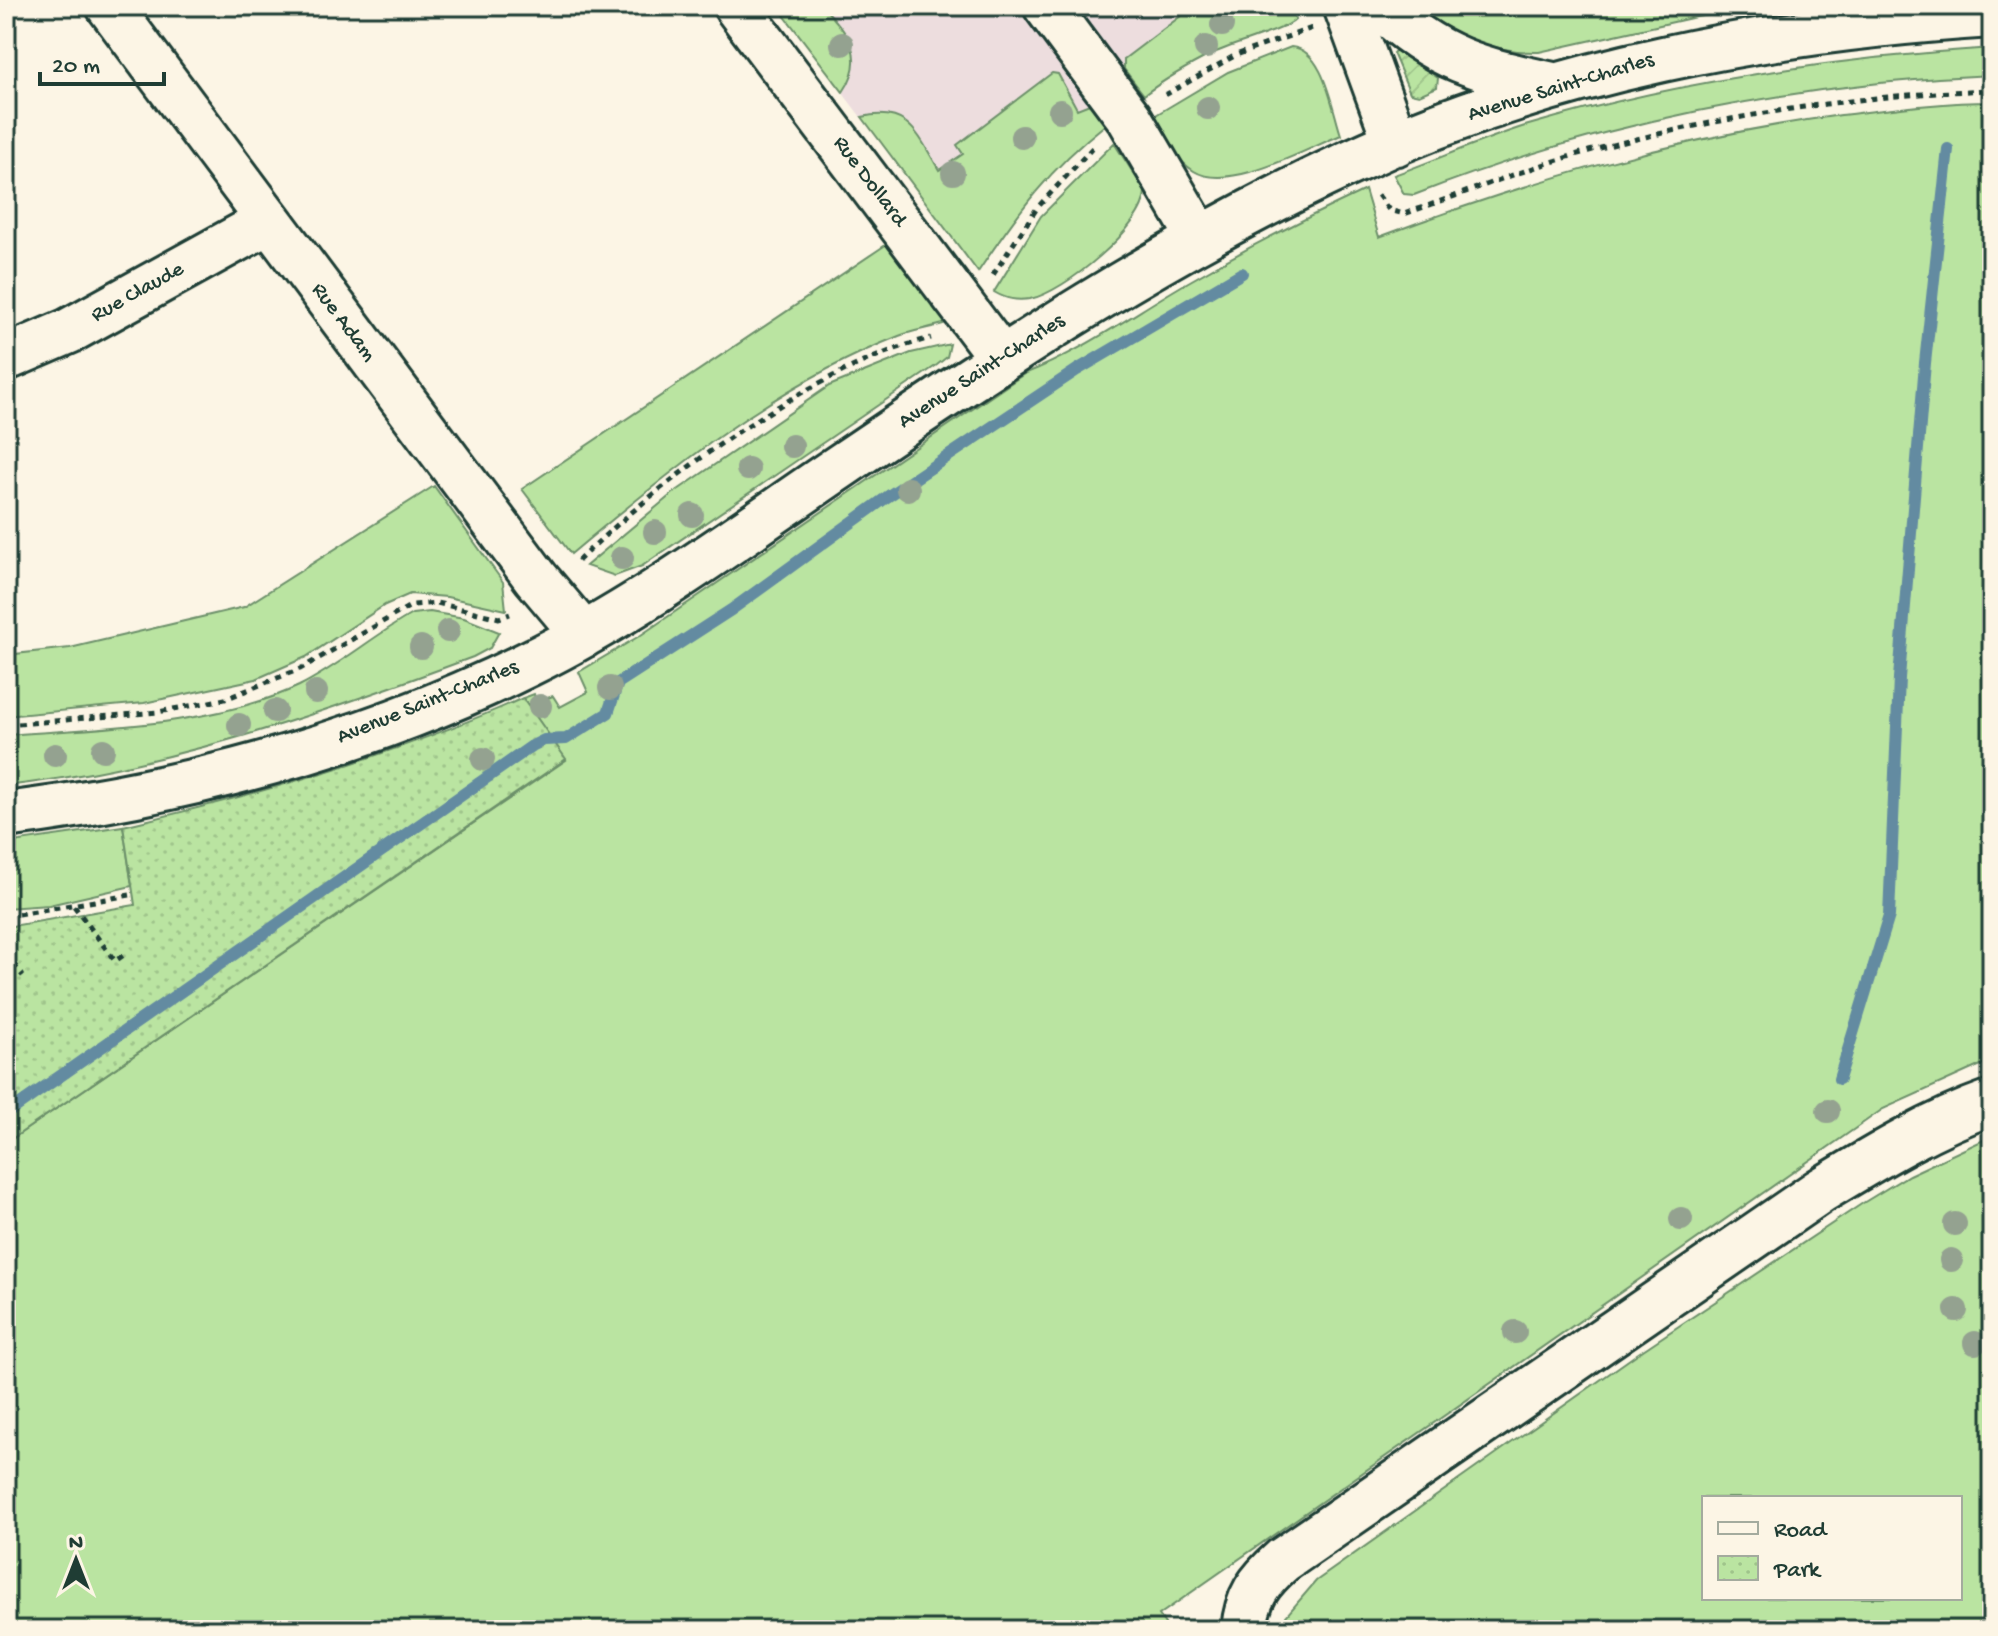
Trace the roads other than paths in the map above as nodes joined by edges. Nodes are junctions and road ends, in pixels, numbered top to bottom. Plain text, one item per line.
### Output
1 (109, 6) edge
2 (736, 6) edge
3 (1046, 6) edge
4 (1380, 6) edge
5 (1992, 15) edge
6 (1329, 17) edge
7 (1556, 86) junction
8 (1396, 143) junction
9 (267, 222) junction
10 (1200, 239) junction
11 (6, 358) edge
12 (1002, 359) junction
13 (584, 635) junction
14 (6, 815) edge
15 (1992, 1102) edge
16 (1244, 1630) edge

1 - 9 street, Rue Adam
2 - 12 street, Rue Dollard
3 - 10 street
4 - 7 street
5 - 7 street, Avenue Saint-Charles
6 - 8 street
7 - 8 street, Avenue Saint-Charles
8 - 10 street, Avenue Saint-Charles
9 - 11 street, Rue Claude
9 - 13 street, Rue Adam
10 - 12 street, Avenue Saint-Charles
12 - 13 street, Avenue Saint-Charles
13 - 14 street, Avenue Saint-Charles
15 - 16 street

